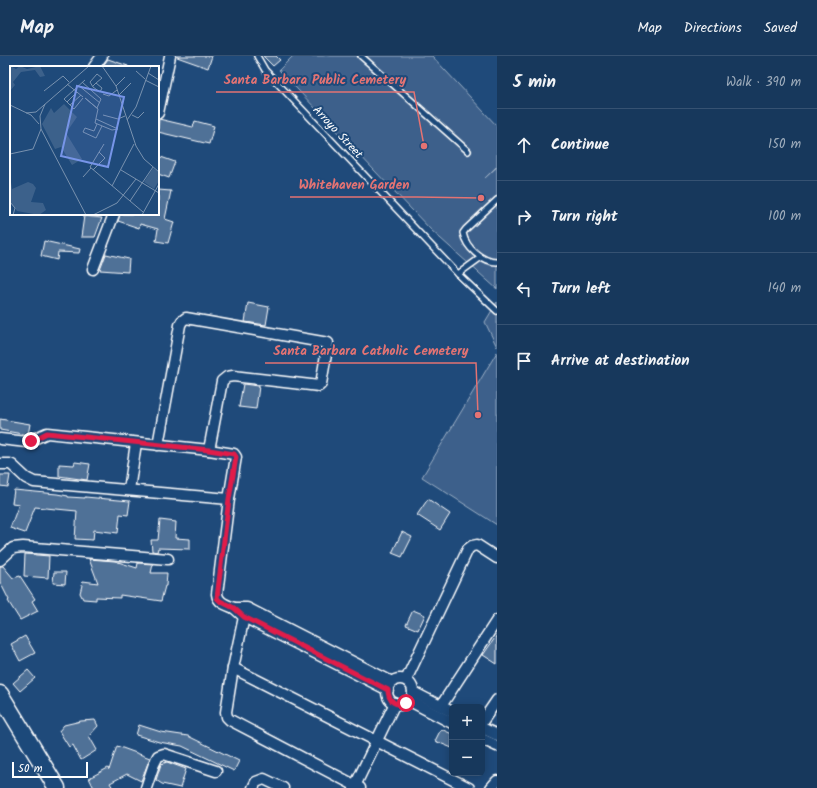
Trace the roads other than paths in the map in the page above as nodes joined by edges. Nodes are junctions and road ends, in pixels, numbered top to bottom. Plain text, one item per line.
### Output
1 (102, 56) edge
2 (170, 56) edge
3 (257, 56) edge
4 (361, 56) edge
5 (95, 66) edge
6 (159, 108) edge
7 (468, 151) dead end
8 (497, 200) edge
9 (114, 215) edge
10 (480, 258) junction
11 (497, 262) edge
12 (93, 269) dead end
13 (458, 274) junction
14 (497, 311) edge
15 (0, 439) edge
16 (136, 442) junction
17 (158, 445) junction
18 (209, 450) junction
19 (0, 464) edge
20 (129, 490) junction
21 (229, 499) junction
22 (497, 558) edge
23 (0, 560) edge
24 (168, 560) dead end
25 (247, 613) junction
26 (497, 620) edge
27 (233, 668) junction
28 (406, 680) junction
29 (390, 686) junction
30 (0, 694) edge
31 (412, 697) junction
32 (497, 700) edge
33 (395, 703) junction
34 (441, 706) junction
35 (449, 710) edge
36 (485, 718) edge
37 (449, 721) edge
38 (485, 729) edge
39 (497, 735) edge
40 (484, 740) edge
41 (376, 741) junction
42 (497, 746) edge
43 (216, 771) dead end
44 (497, 781) edge
45 (356, 787) edge
46 (57, 788) edge
47 (146, 788) edge
48 (253, 788) edge
49 (283, 788) edge
50 (470, 788) edge
51 (492, 788) edge

1 - 5 street
2 - 6 street
3 - 13 lane, Arroyo Street
4 - 7 lane
8 - 10 lane
9 - 12 street
10 - 11 lane
10 - 13 lane
13 - 14 lane, Arroyo Street
15 - 16 street
16 - 17 street
16 - 20 street
17 - 18 street
17 - 18 street
18 - 21 street
19 - 20 street
20 - 21 street
21 - 25 street
22 - 28 street
23 - 24 street
25 - 27 street
25 - 29 street
26 - 34 street
27 - 41 street
27 - 45 street
28 - 29 street
28 - 31 street
29 - 33 street
30 - 46 main road
31 - 33 street
31 - 34 street
31 - 37 street
32 - 36 street
33 - 41 street
34 - 35 street
38 - 39 street
40 - 42 street
41 - 45 street
41 - 50 street
43 - 47 street
44 - 51 street
48 - 49 street

